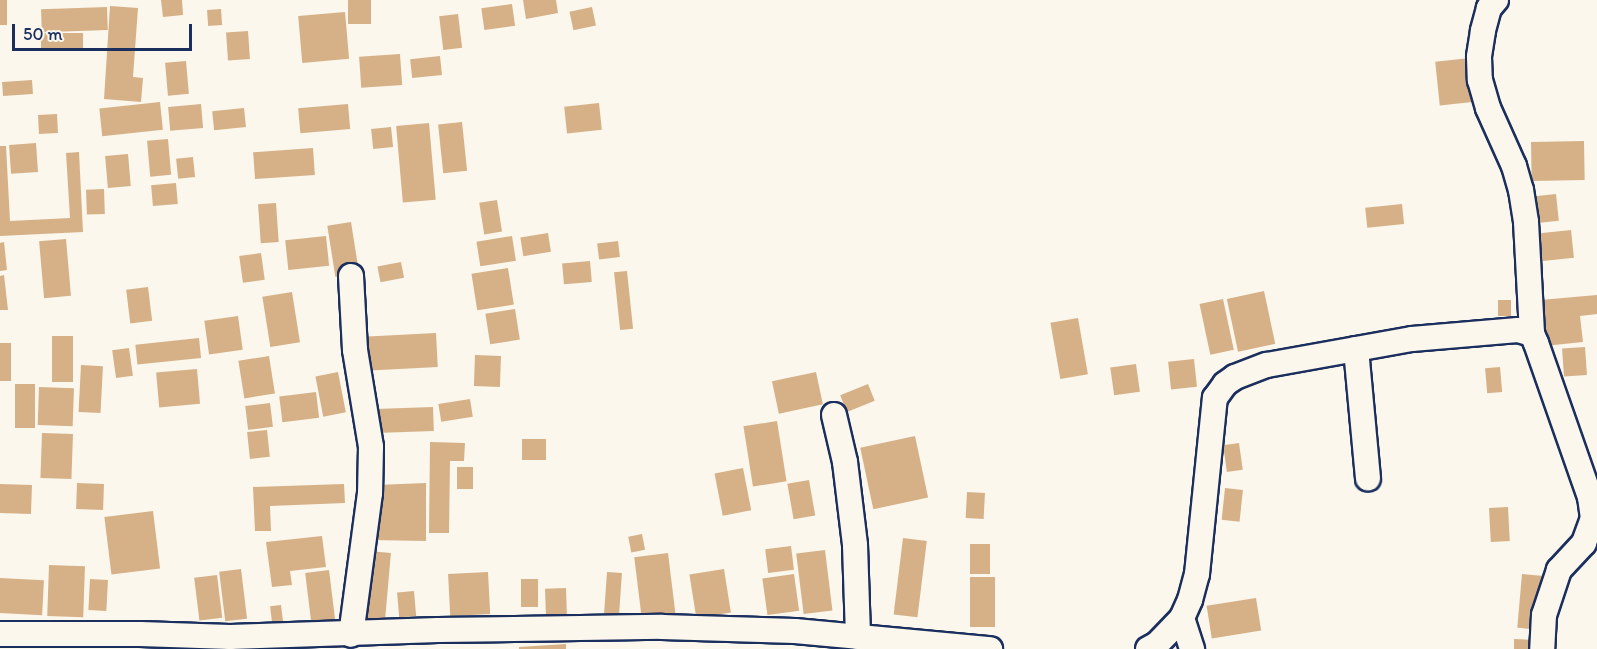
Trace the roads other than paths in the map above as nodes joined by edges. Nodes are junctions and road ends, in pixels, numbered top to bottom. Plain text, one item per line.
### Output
1 (1496, 0) edge
2 (351, 276) dead end
3 (1532, 334) junction
4 (1356, 350) junction
5 (834, 415) dead end
6 (1368, 478) dead end
7 (1591, 545) edge
8 (1182, 618) junction
9 (0, 633) edge
10 (351, 635) junction
11 (858, 637) junction
12 (512, 639) edge
13 (721, 639) edge
14 (990, 649) edge
15 (1148, 649) edge
16 (1192, 649) edge
17 (1542, 649) edge

1 - 3 street
2 - 10 street
3 - 4 street
3 - 7 street
4 - 6 street
4 - 8 street
5 - 11 street
7 - 17 street
8 - 15 street
8 - 16 street
9 - 10 street
10 - 12 street
11 - 13 street
11 - 14 street
12 - 13 street

